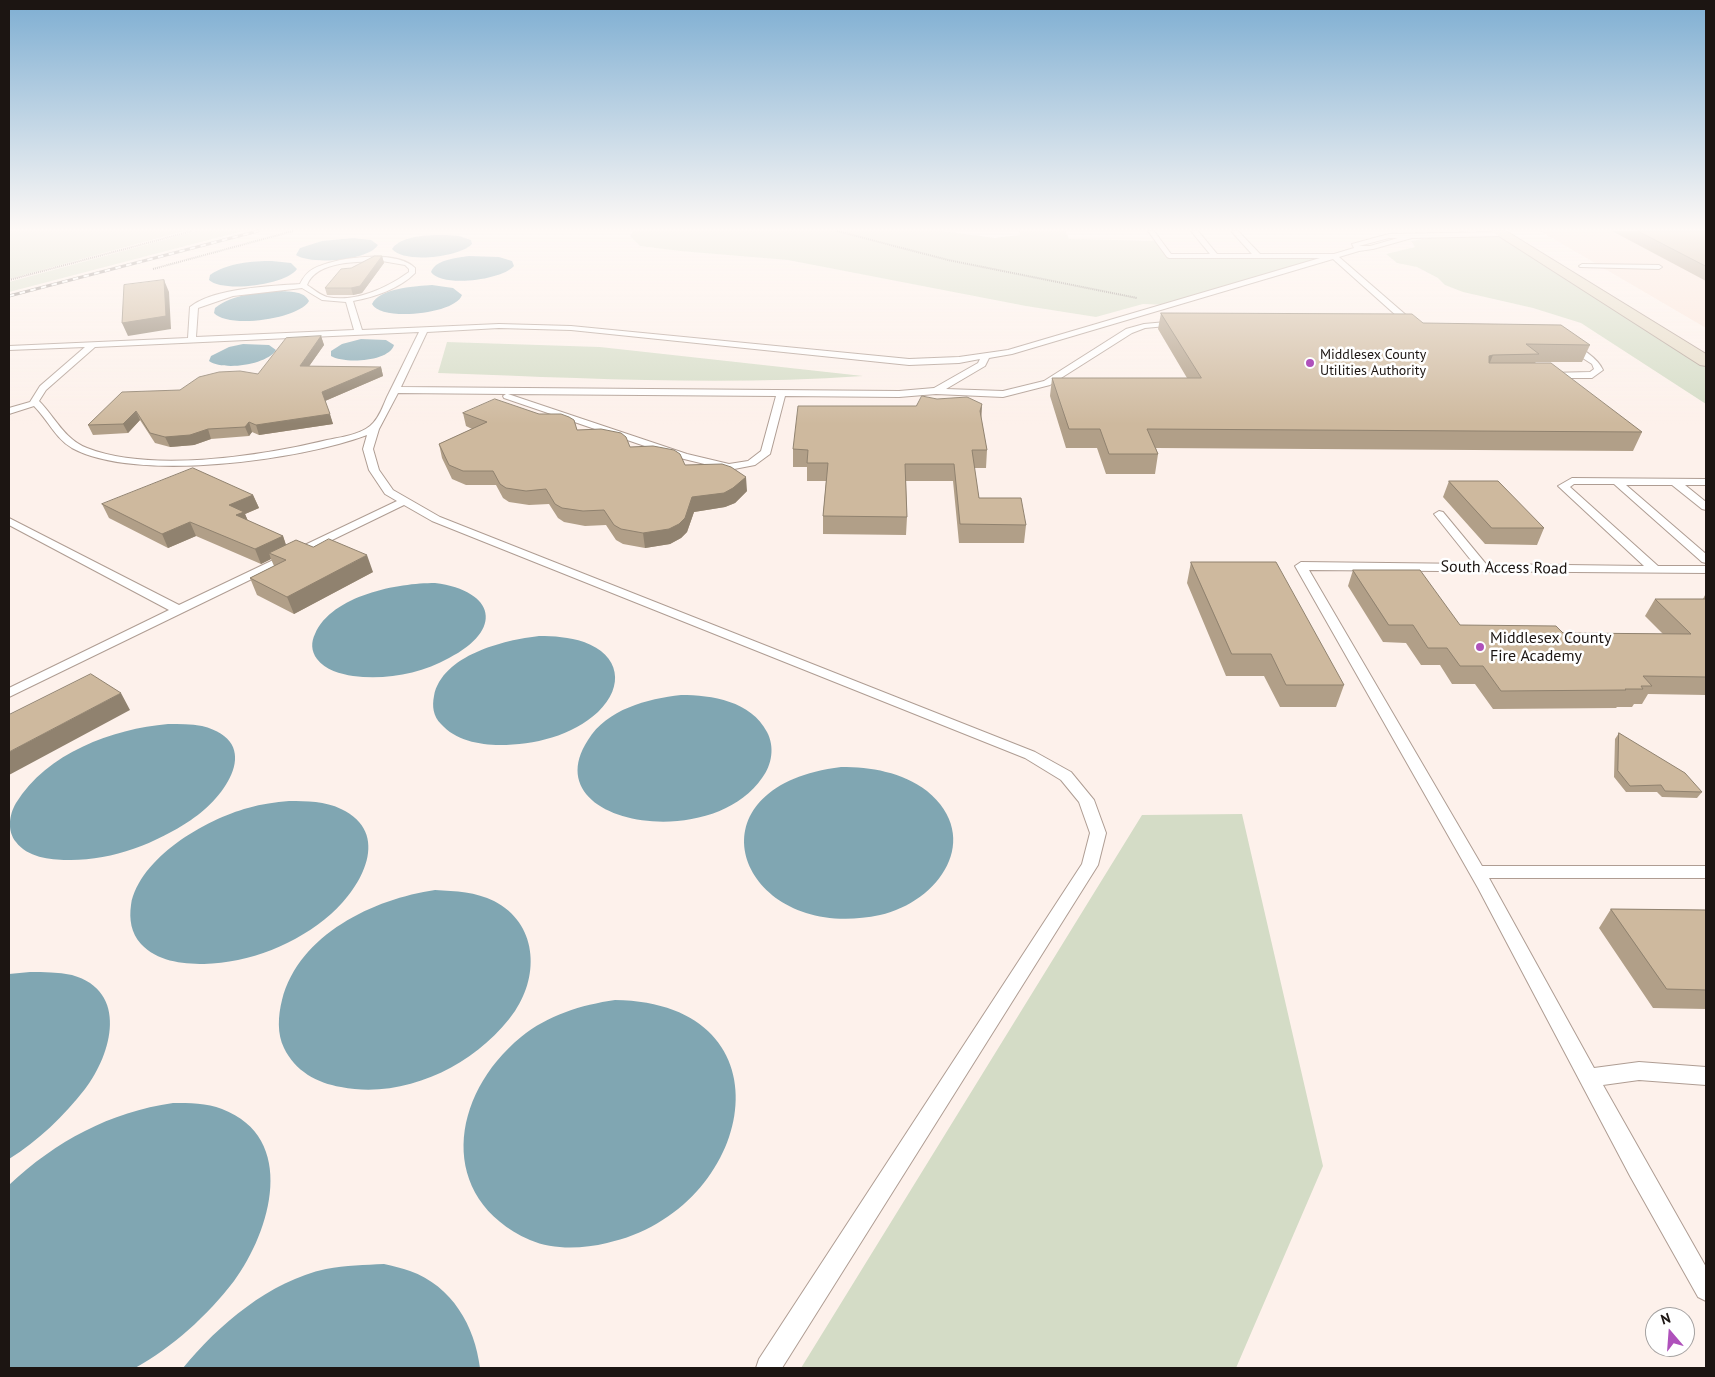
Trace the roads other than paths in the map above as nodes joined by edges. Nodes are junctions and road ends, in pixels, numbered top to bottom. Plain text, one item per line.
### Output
1 (230, 295) edge
2 (319, 295) edge
3 (369, 295) edge
4 (1201, 295) edge
5 (1378, 295) edge
6 (1600, 295) edge
7 (349, 301) junction
8 (1184, 323) edge
9 (1402, 324) edge
10 (1411, 324) junction
11 (1421, 324) edge
12 (424, 330) junction
13 (358, 333) junction
14 (192, 339) junction
15 (94, 343) junction
16 (1566, 343) edge
17 (9, 348) edge
18 (985, 357) junction
19 (1706, 361) edge
20 (1544, 376) edge
21 (395, 390) junction
22 (936, 390) junction
23 (494, 391) junction
24 (781, 394) junction
25 (36, 403) junction
26 (9, 411) edge
27 (374, 428) junction
28 (1616, 482) junction
29 (1675, 482) junction
30 (1706, 482) edge
31 (405, 501) junction
32 (1706, 507) edge
33 (1439, 514) dead end
34 (9, 521) edge
35 (1706, 560) edge
36 (1483, 568) junction
37 (1654, 569) junction
38 (1706, 570) edge
39 (179, 610) junction
40 (9, 692) edge
41 (1478, 872) junction
42 (1706, 872) edge
43 (1706, 1076) edge
44 (1589, 1078) junction
45 (1706, 1289) edge
46 (768, 1368) edge

1 - 14 lane
2 - 7 lane
3 - 7 lane
4 - 18 lane
5 - 10 lane
6 - 19 main road
7 - 13 lane
8 - 22 lane
9 - 10 lane
10 - 11 lane
12 - 13 lane
12 - 18 lane
12 - 21 lane
13 - 14 lane
14 - 15 lane
15 - 17 lane
15 - 25 lane
16 - 20 lane
18 - 22 lane
21 - 23 lane
21 - 27 lane
22 - 24 lane
23 - 24 lane
23 - 24 lane
25 - 26 lane
25 - 27 lane
27 - 31 lane
28 - 29 lane
28 - 35 lane
28 - 37 lane
29 - 30 lane
29 - 32 lane
31 - 39 lane
31 - 46 lane
33 - 36 lane
34 - 39 lane
36 - 37 lane, South Access Road
36 - 41 lane, South Access Road
37 - 38 lane, South Access Road
39 - 40 lane
41 - 42 lane
41 - 44 lane
43 - 44 lane
44 - 45 lane

